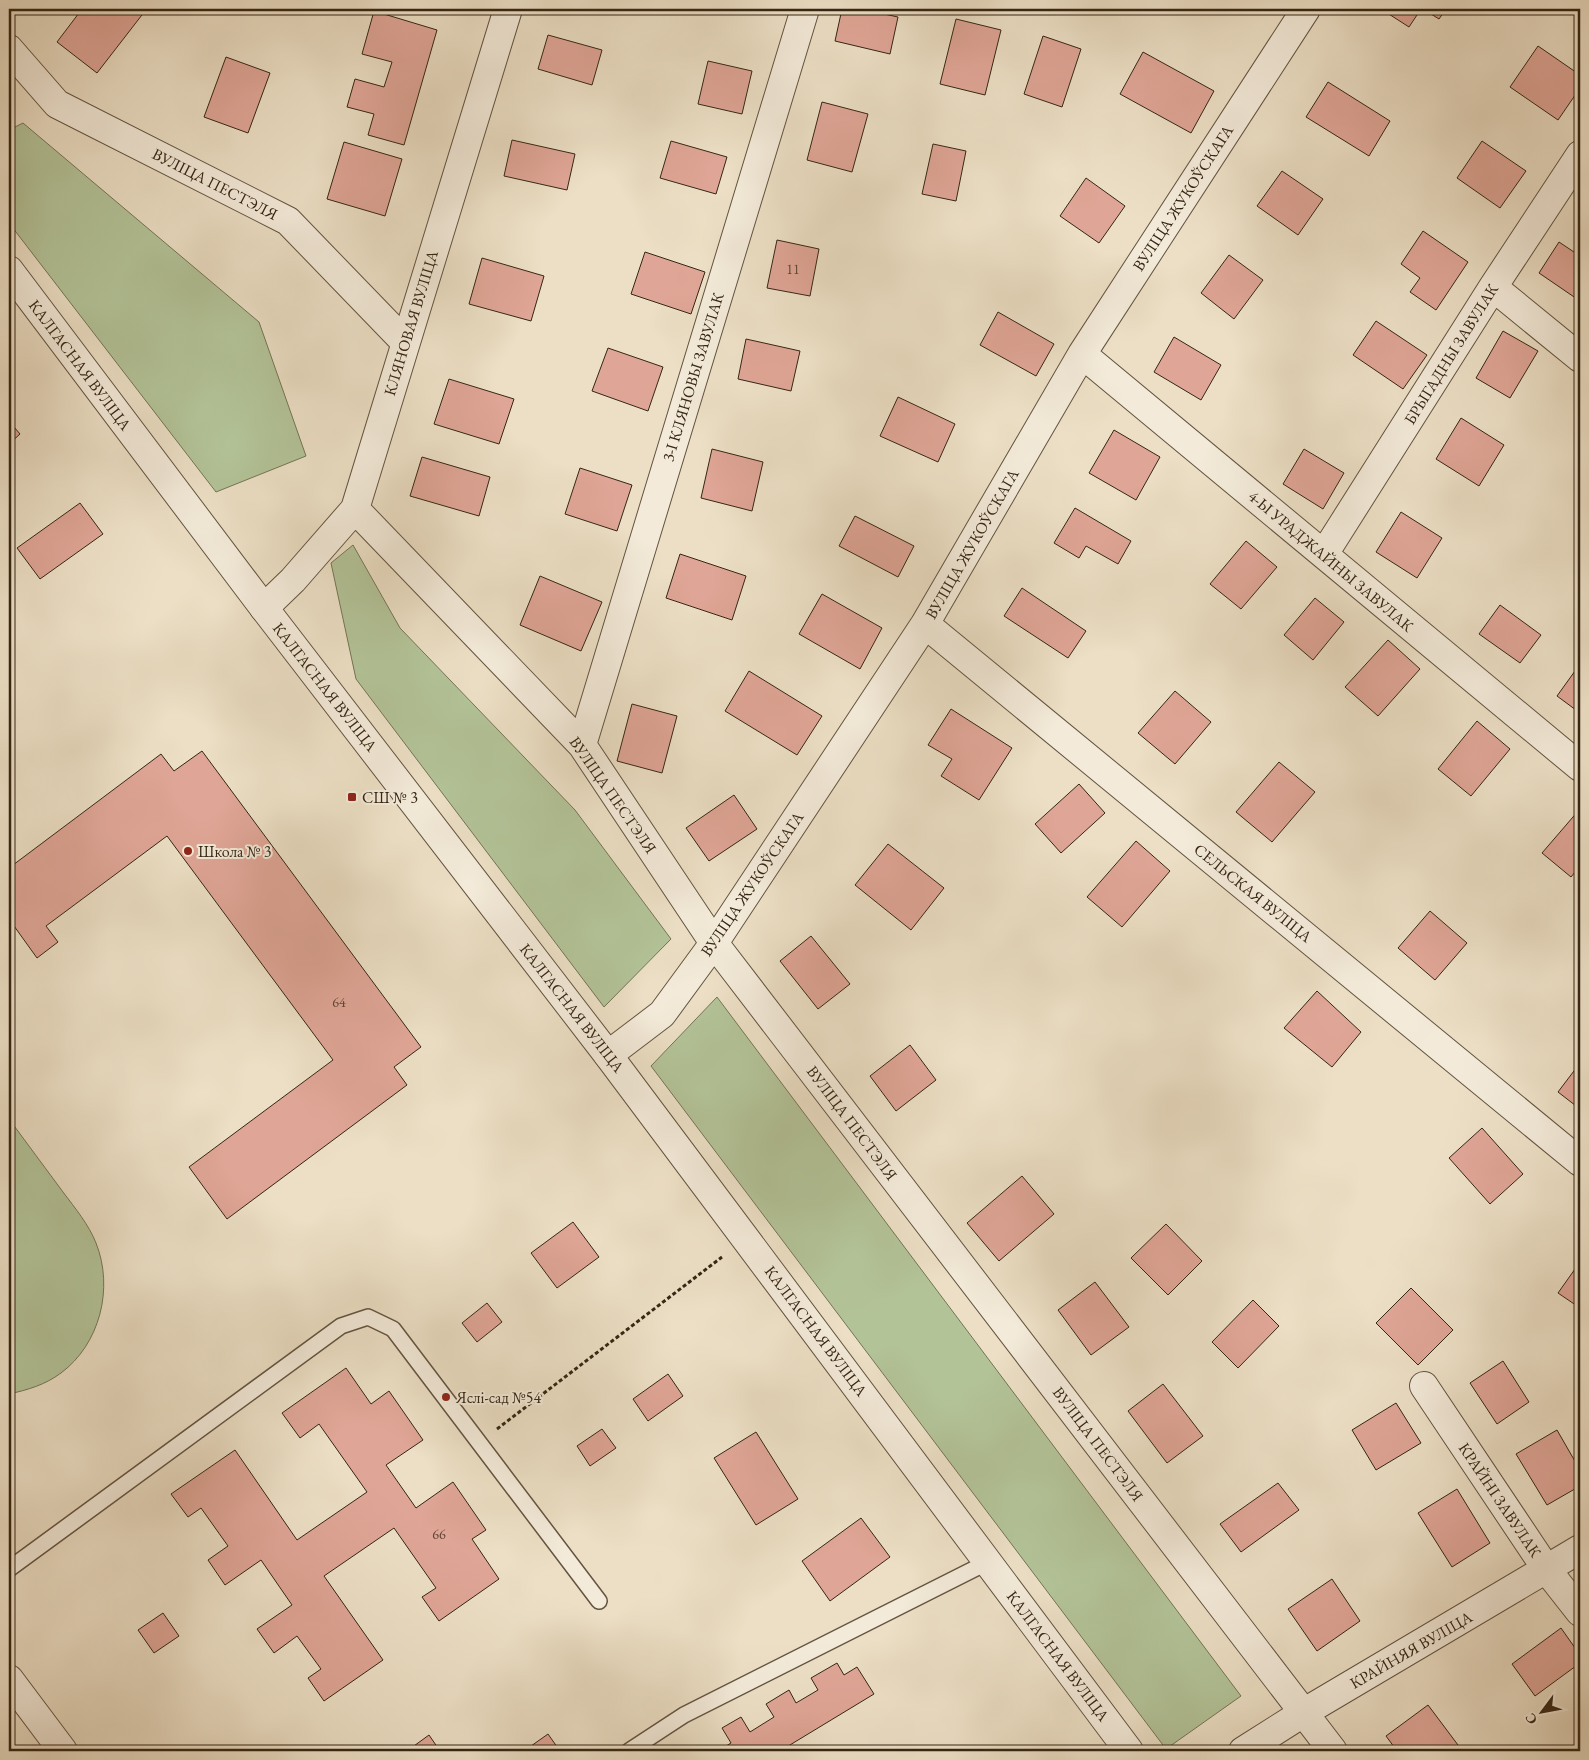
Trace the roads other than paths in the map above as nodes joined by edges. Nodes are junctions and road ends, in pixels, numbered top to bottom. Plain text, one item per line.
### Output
1 (508, 9) edge
2 (805, 9) edge
3 (1306, 9) edge
4 (9, 49) edge
5 (1580, 155) edge
6 (9, 270) edge
7 (1493, 287) junction
8 (405, 342) junction
9 (1082, 354) junction
10 (1580, 358) edge
11 (355, 509) junction
12 (1324, 554) junction
13 (264, 608) junction
14 (925, 624) junction
15 (582, 745) junction
16 (1580, 767) edge
17 (714, 942) junction
18 (608, 1055) junction
19 (1580, 1162) edge
20 (1424, 1386) dead end
21 (1580, 1549) edge
22 (988, 1562) junction
23 (9, 1569) edge
24 (1547, 1570) junction
25 (599, 1601) dead end
26 (1580, 1612) edge
27 (12, 1690) edge
28 (1303, 1713) junction
29 (63, 1751) edge
30 (629, 1751) edge
31 (1129, 1751) edge
32 (1243, 1751) edge
33 (1333, 1751) edge

1 - 8 street, КЛЯНОВАЯ ВУЛІЦА
2 - 15 street, 3-І КЛЯНОВЫ ЗАВУЛАК
3 - 9 street, ВУЛІЦА ЖУКОЎСКАГА
4 - 8 street, ВУЛІЦА ПЕСТЭЛЯ
5 - 7 street, БРЫГАДНЫ ЗАВУЛАК
6 - 13 street, КАЛГАСНАЯ ВУЛІЦА
7 - 10 street
7 - 12 street, БРЫГАДНЫ ЗАВУЛАК
8 - 11 street, КЛЯНОВАЯ ВУЛІЦА
9 - 12 street, 4-Ы УРАДЖАЙНЫ ЗАВУЛАК
9 - 14 street, ВУЛІЦА ЖУКОЎСКАГА
11 - 13 street, КЛЯНОВАЯ ВУЛІЦА
11 - 15 street, ВУЛІЦА ПЕСТЭЛЯ
12 - 16 street, 4-Ы УРАДЖАЙНЫ ЗАВУЛАК
13 - 18 street, КАЛГАСНАЯ ВУЛІЦА
14 - 17 street, ВУЛІЦА ЖУКОЎСКАГА
14 - 19 street, СЕЛЬСКАЯ ВУЛІЦА
15 - 17 street, ВУЛІЦА ПЕСТЭЛЯ
17 - 18 street, ВУЛІЦА ЖУКОЎСКАГА
17 - 28 street, ВУЛІЦА ПЕСТЭЛЯ
18 - 22 street, КАЛГАСНАЯ ВУЛІЦА
20 - 24 street, КРАЙНІ ЗАВУЛАК
21 - 24 street, КРАЙНЯЯ ВУЛІЦА
22 - 30 lane
22 - 31 street, КАЛГАСНАЯ ВУЛІЦА
23 - 25 lane
24 - 26 street, КРАЙНІ ЗАВУЛАК
24 - 28 street, КРАЙНЯЯ ВУЛІЦА
27 - 29 street
28 - 32 street, КРАЙНЯЯ ВУЛІЦА
28 - 33 street, ВУЛІЦА ПЕСТЭЛЯ

